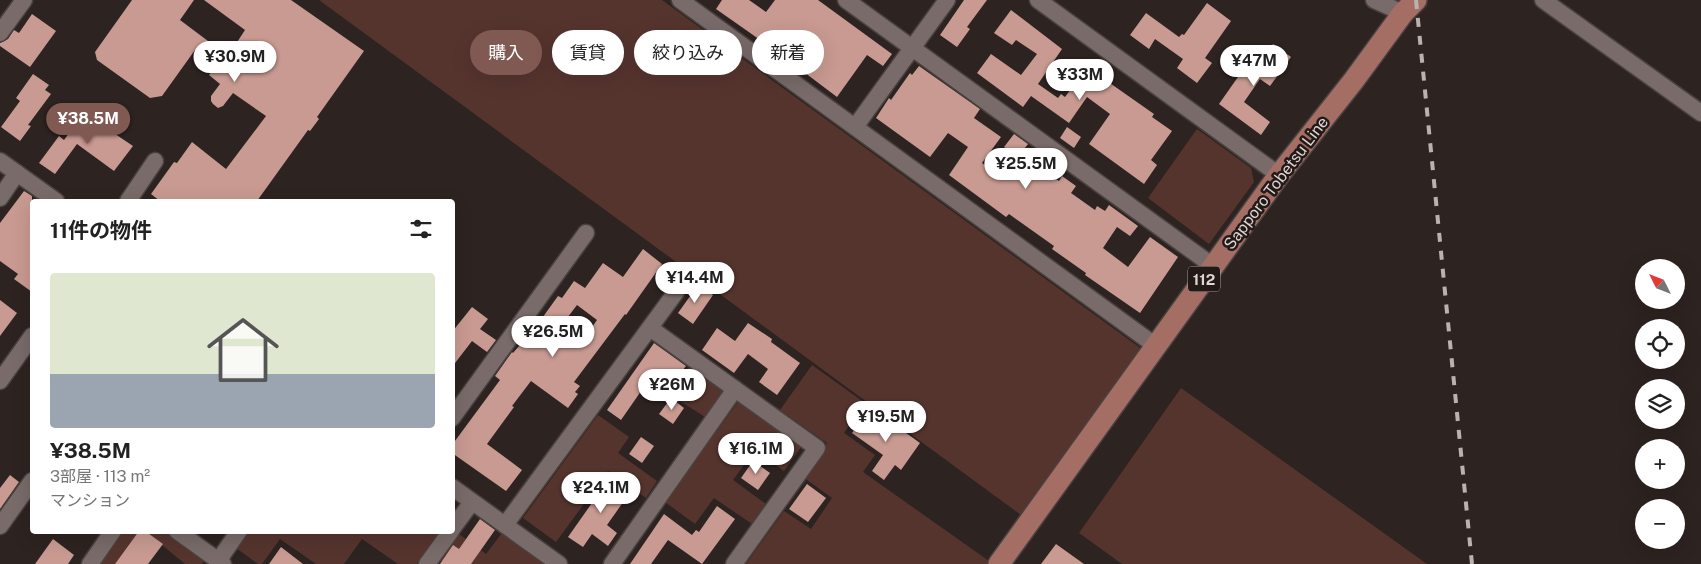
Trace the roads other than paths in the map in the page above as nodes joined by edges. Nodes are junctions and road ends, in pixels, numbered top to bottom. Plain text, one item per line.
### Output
1 (24, 0) edge
2 (680, 0) edge
3 (846, 0) edge
4 (947, 0) edge
5 (1038, 0) edge
6 (1374, 0) edge
7 (1544, 0) edge
8 (1410, 6) edge
9 (0, 33) edge
10 (913, 48) junction
11 (1701, 113) edge
12 (856, 127) junction
13 (0, 161) edge
14 (156, 161) dead end
15 (17, 173) junction
16 (1279, 174) junction
17 (0, 198) edge
18 (53, 199) edge
19 (129, 199) edge
20 (586, 233) dead end
21 (1213, 266) junction
22 (676, 292) dead end
23 (650, 328) junction
24 (30, 339) edge
25 (1156, 346) junction
26 (0, 381) edge
27 (735, 389) junction
28 (455, 414) edge
29 (30, 484) edge
30 (455, 489) edge
31 (472, 502) junction
32 (505, 525) junction
33 (0, 526) edge
34 (455, 526) edge
35 (112, 534) edge
36 (181, 534) edge
37 (237, 534) edge
38 (449, 534) edge
39 (220, 562) edge
40 (90, 564) edge
41 (427, 564) edge
42 (559, 564) edge
43 (612, 564) edge
44 (734, 564) edge
45 (999, 564) edge

1 - 9 street
2 - 12 street
3 - 10 street
4 - 10 street
5 - 16 street
6 - 8 street
7 - 11 street
8 - 16 main road, Sapporo Tobetsu Line / 112
10 - 12 street
10 - 21 street
12 - 25 street
13 - 15 street
14 - 19 street
15 - 17 street
15 - 18 street
16 - 21 main road, Sapporo Tobetsu Line / 112
20 - 28 street
21 - 25 main road, Sapporo Tobetsu Line / 112
22 - 23 street
23 - 27 street
23 - 32 street
24 - 26 street
25 - 45 main road, Sapporo Tobetsu Line / 112
27 - 43 street
27 - 44 street
29 - 33 street
30 - 31 street
31 - 32 street
31 - 34 street
32 - 42 street
35 - 40 street
36 - 39 street
37 - 39 street
38 - 41 street

